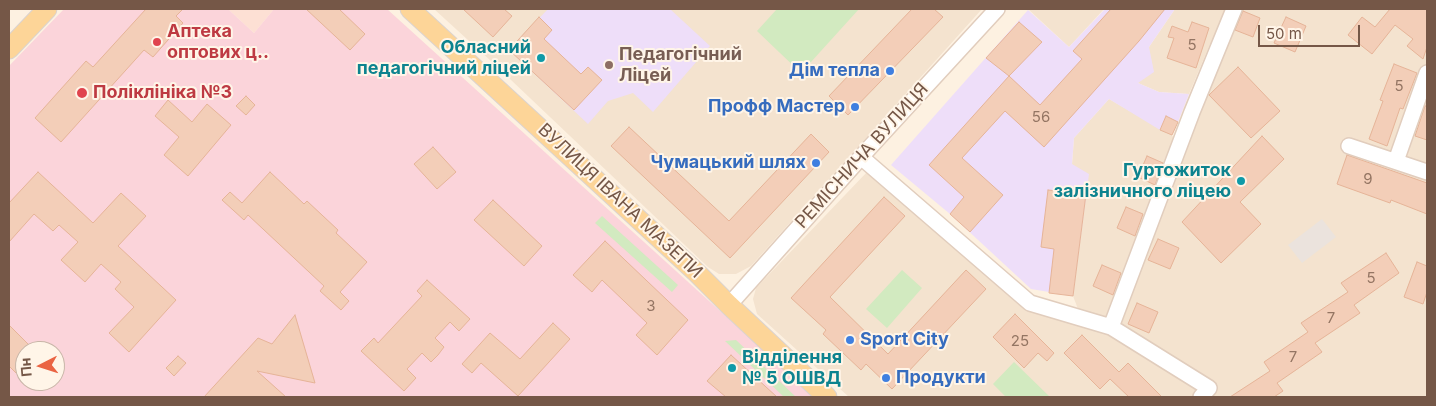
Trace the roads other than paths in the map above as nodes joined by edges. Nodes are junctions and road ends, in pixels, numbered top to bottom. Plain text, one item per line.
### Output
1 (47, 9) edge
2 (410, 9) edge
3 (997, 9) edge
4 (1234, 9) edge
5 (9, 50) edge
6 (1427, 73) edge
7 (1349, 146) dead end
8 (862, 157) junction
9 (1396, 161) junction
10 (1427, 172) edge
11 (729, 305) junction
12 (1111, 327) junction
13 (826, 397) edge
14 (1201, 397) edge

1 - 5 main road
2 - 11 main road, ВУЛИЦЯ ІВАНА МАЗЕПИ
3 - 8 street, РЕМІСНИЧА ВУЛИЦЯ
4 - 12 street
6 - 9 street
7 - 9 street
8 - 11 street, РЕМІСНИЧА ВУЛИЦЯ
8 - 12 street
9 - 10 street
11 - 13 main road, ВУЛИЦЯ ІВАНА МАЗЕПИ
12 - 14 street

